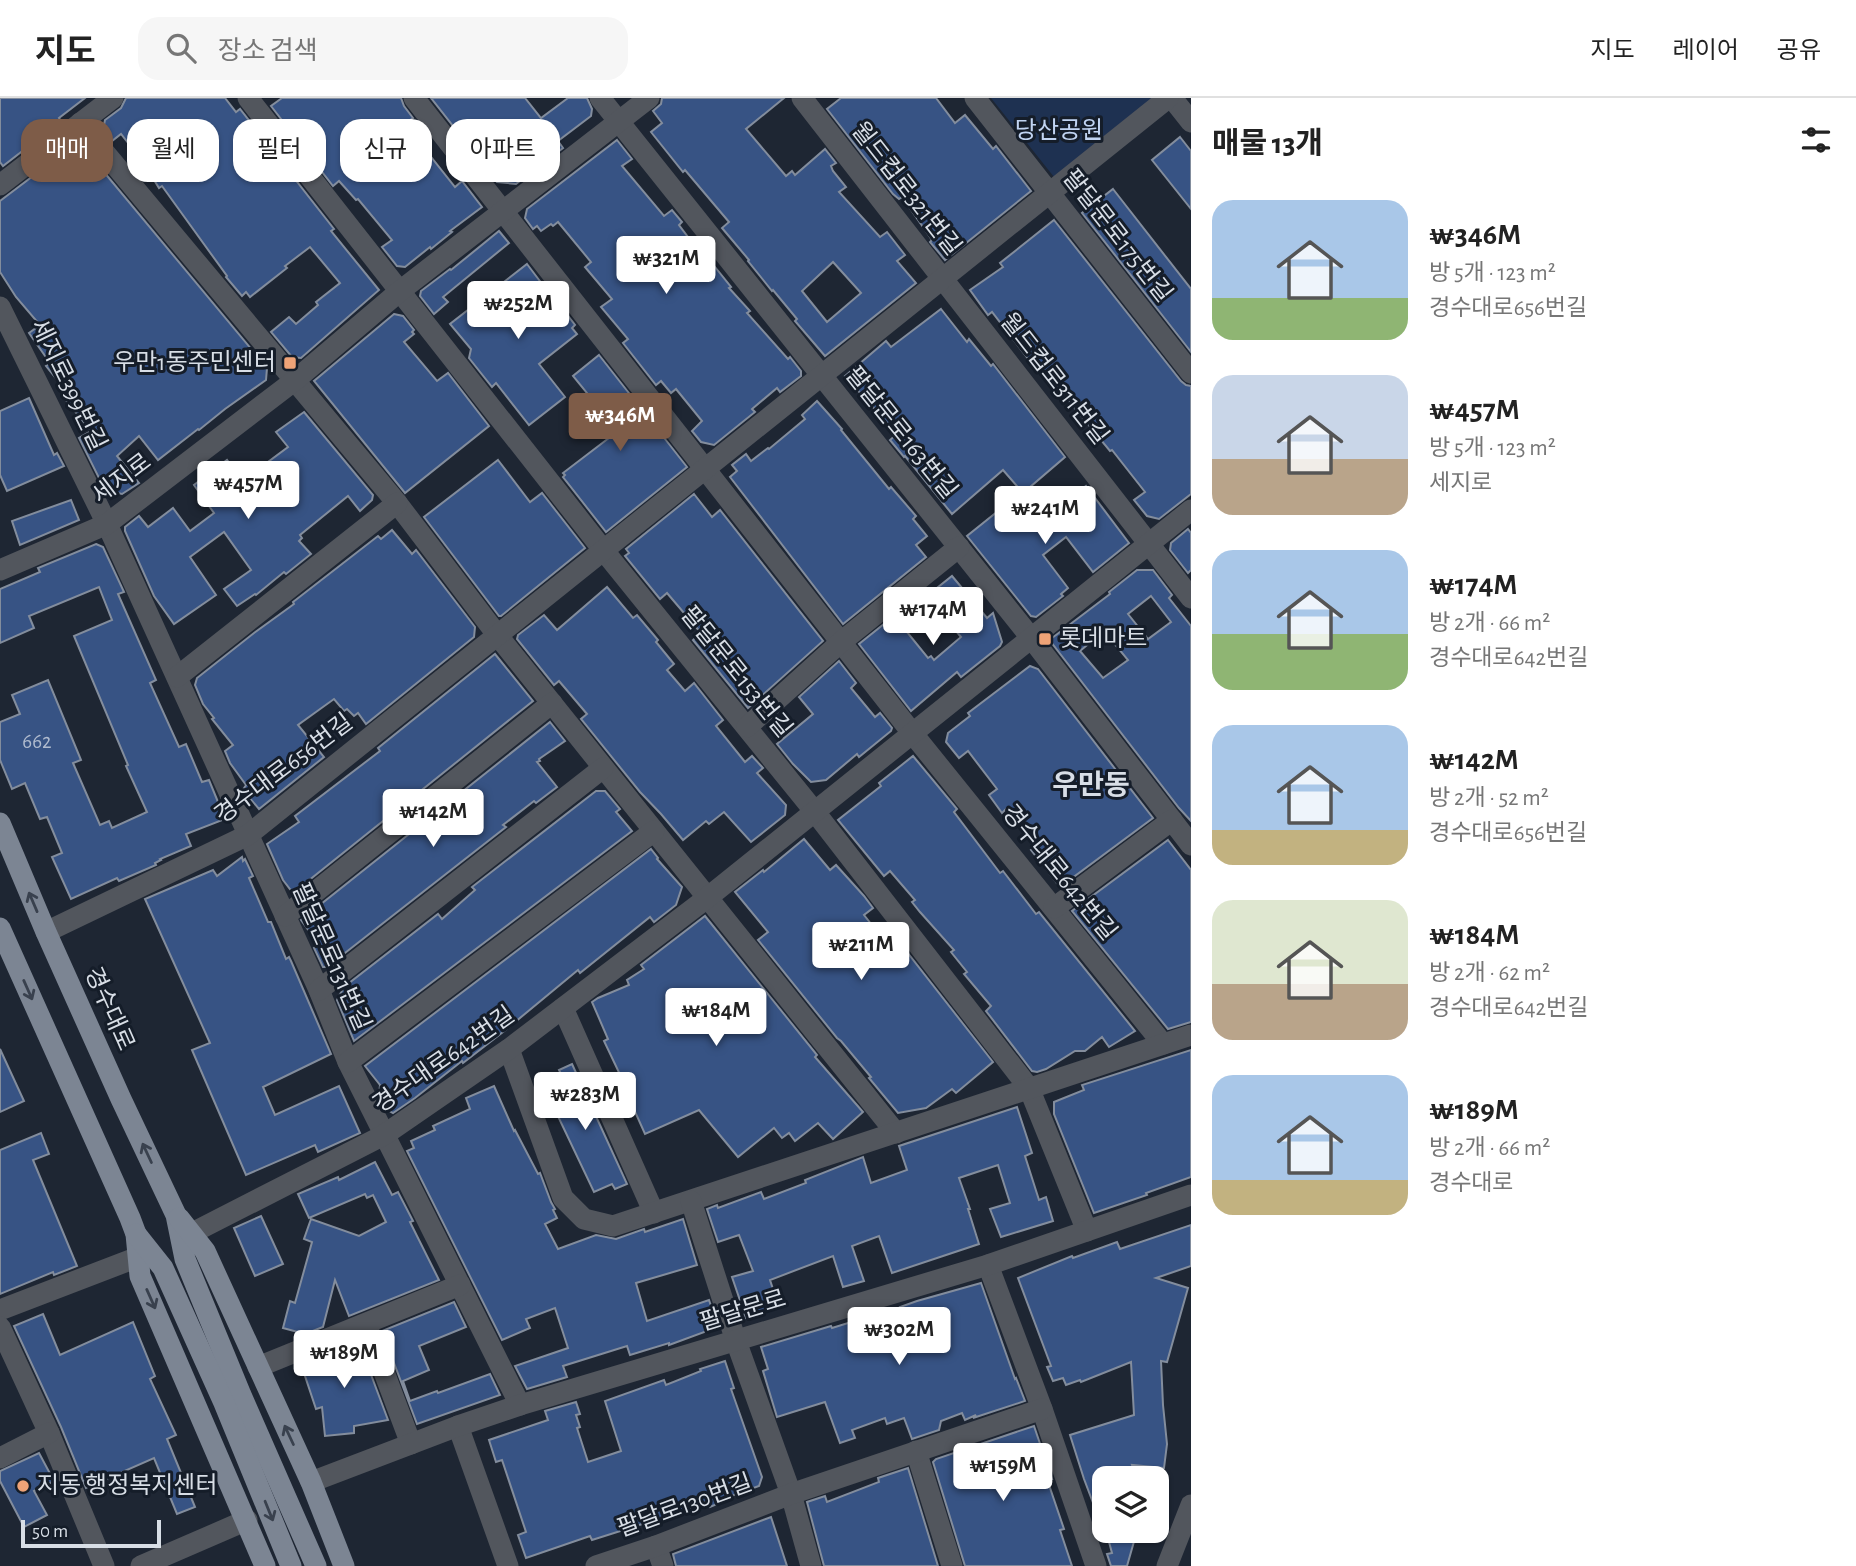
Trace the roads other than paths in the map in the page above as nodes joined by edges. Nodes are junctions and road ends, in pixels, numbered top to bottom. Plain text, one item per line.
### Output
1 (113, 98) edge
2 (248, 98) edge
3 (414, 98) edge
4 (600, 98) edge
5 (649, 98) edge
6 (802, 98) edge
7 (975, 98) edge
8 (1170, 98) edge
9 (85, 119) edge
10 (618, 122) junction
11 (1191, 122) edge
12 (113, 163) edge
13 (21, 169) edge
14 (0, 185) edge
15 (1050, 193) junction
16 (502, 212) junction
17 (944, 279) junction
18 (400, 291) junction
19 (0, 307) edge
20 (1191, 373) edge
21 (822, 376) junction
22 (294, 381) junction
23 (705, 470) junction
24 (397, 503) junction
25 (1191, 510) edge
26 (107, 524) junction
27 (1149, 544) junction
28 (959, 547) junction
29 (604, 551) junction
30 (0, 570) edge
31 (1191, 598) edge
32 (498, 636) junction
33 (1032, 639) junction
34 (841, 642) junction
35 (177, 677) junction
36 (552, 703) junction
37 (747, 727) junction
38 (913, 734) junction
39 (603, 768) junction
40 (815, 812) junction
41 (1172, 820) junction
42 (0, 823) edge
43 (654, 831) junction
44 (248, 835) junction
45 (1191, 845) edge
46 (707, 898) junction
47 (1054, 908) junction
48 (285, 916) junction
49 (0, 928) edge
50 (46, 933) junction
51 (319, 990) junction
52 (563, 1008) junction
53 (1191, 1035) edge
54 (1163, 1044) junction
55 (509, 1049) junction
56 (348, 1062) junction
57 (1030, 1088) junction
58 (896, 1132) junction
59 (384, 1135) junction
60 (1191, 1195) edge
61 (691, 1200) junction
62 (654, 1213) junction
63 (176, 1215) junction
64 (1087, 1231) junction
65 (192, 1233) junction
66 (136, 1234) junction
67 (138, 1257) junction
68 (988, 1265) junction
69 (460, 1285) junction
70 (0, 1310) edge
71 (366, 1324) junction
72 (0, 1327) edge
73 (736, 1341) junction
74 (258, 1367) junction
75 (232, 1399) junction
76 (520, 1405) junction
77 (1042, 1409) junction
78 (458, 1426) junction
79 (49, 1433) junction
80 (411, 1444) junction
81 (916, 1451) junction
82 (0, 1458) edge
83 (311, 1482) junction
84 (791, 1494) junction
85 (1191, 1504) edge
86 (247, 1520) junction
87 (659, 1556) edge
88 (104, 1566) edge
89 (141, 1566) edge
90 (265, 1566) edge
91 (291, 1566) edge
92 (316, 1566) edge
93 (344, 1566) edge
94 (508, 1566) edge
95 (596, 1566) edge
96 (811, 1566) edge
97 (952, 1566) edge
98 (1096, 1566) edge
99 (1167, 1566) edge

1 - 9 street
2 - 18 street
3 - 16 street
4 - 10 street, 팔달문로163번길
5 - 10 street, 세지로
6 - 17 street, 월드컵로321번길
7 - 15 street, 팔달문로175번길
8 - 11 street
8 - 15 street, 월드컵로321번길
10 - 16 street, 세지로
10 - 21 street, 팔달문로163번길
12 - 22 street
13 - 14 street
15 - 17 street, 월드컵로321번길
15 - 20 street, 팔달문로175번길
16 - 18 street, 세지로
16 - 23 street
17 - 21 street, 월드컵로321번길
17 - 27 street, 월드컵로311번길
18 - 22 street, 세지로
18 - 29 street, 팔달문로153번길
19 - 26 street, 세지로399번길
21 - 23 street, 경수대로656번길
21 - 28 street, 팔달문로163번길
22 - 24 street
22 - 26 street, 세지로
23 - 29 street, 경수대로656번길
23 - 34 street, 경수대로642번길
24 - 32 street
24 - 35 street
25 - 27 street
26 - 30 street, 세지로
26 - 35 street, 팔달문로131번길
27 - 31 street, 월드컵로311번길
27 - 33 street
28 - 33 street, 팔달문로163번길
28 - 34 street
29 - 32 street, 경수대로656번길
29 - 37 street, 팔달문로153번길
32 - 36 street
32 - 44 street, 경수대로656번길
33 - 38 street, 경수대로642번길
33 - 41 street, 팔달문로163번길
34 - 37 street
34 - 38 street, 경수대로642번길
35 - 44 street, 팔달문로131번길
36 - 39 street
36 - 48 street
37 - 40 street, 팔달문로153번길
38 - 40 street, 경수대로642번길
38 - 47 street, 경수대로642번길
39 - 43 street
39 - 51 street
40 - 46 street, 경수대로642번길
40 - 57 street, 팔달문로153번길
41 - 45 street, 팔달문로163번길
41 - 47 street
50 -> 42 main road, 경수대로
43 - 46 street
43 - 56 street
44 - 48 street, 팔달문로131번길
44 - 50 street, 경수대로656번길
46 - 52 street, 경수대로642번길
46 - 58 street
47 - 54 street, 경수대로642번길
48 - 51 street, 팔달문로131번길
49 -> 66 main road
63 -> 50 main road, 경수대로
51 - 56 street, 팔달문로131번길
52 - 55 street, 경수대로642번길
52 - 62 street
53 - 54 street
54 - 57 street
55 - 59 street, 경수대로642번길
55 - 62 street
56 - 59 street, 팔달문로131번길
57 - 58 street
57 - 64 street, 팔달문로153번길
58 - 61 street
59 - 65 street, 경수대로642번길
59 - 69 street, 팔달문로131번길
60 - 64 street, 팔달문로
61 - 62 street
61 - 73 street
63 - 65 main road, 경수대로
63 - 75 main road, 경수대로
64 - 68 street, 팔달문로
65 - 74 main road, 경수대로
66 - 67 main road
66 - 75 main road
67 - 70 street
67 -> 86 main road
68 - 73 street, 팔달문로
68 - 77 street
69 - 71 street
69 - 76 street, 팔달문로131번길
71 - 74 street
71 - 80 street
72 - 79 street
73 - 76 street, 팔달문로
73 - 84 street
83 -> 74 main road, 경수대로
75 -> 91 main road
75 - 92 main road
76 - 78 street, 팔달문로
77 - 81 street, 팔달로130번길
77 - 98 street
78 - 80 street, 팔달문로
78 - 94 street
79 - 82 street
79 - 88 street
80 - 83 street, 팔달문로
81 - 84 street, 팔달로130번길
81 - 97 street
83 - 93 main road, 경수대로
84 - 87 street, 팔달로130번길
84 - 96 street
85 - 99 street
86 - 89 street
86 - 90 main road
87 - 95 street, 팔달로130번길

